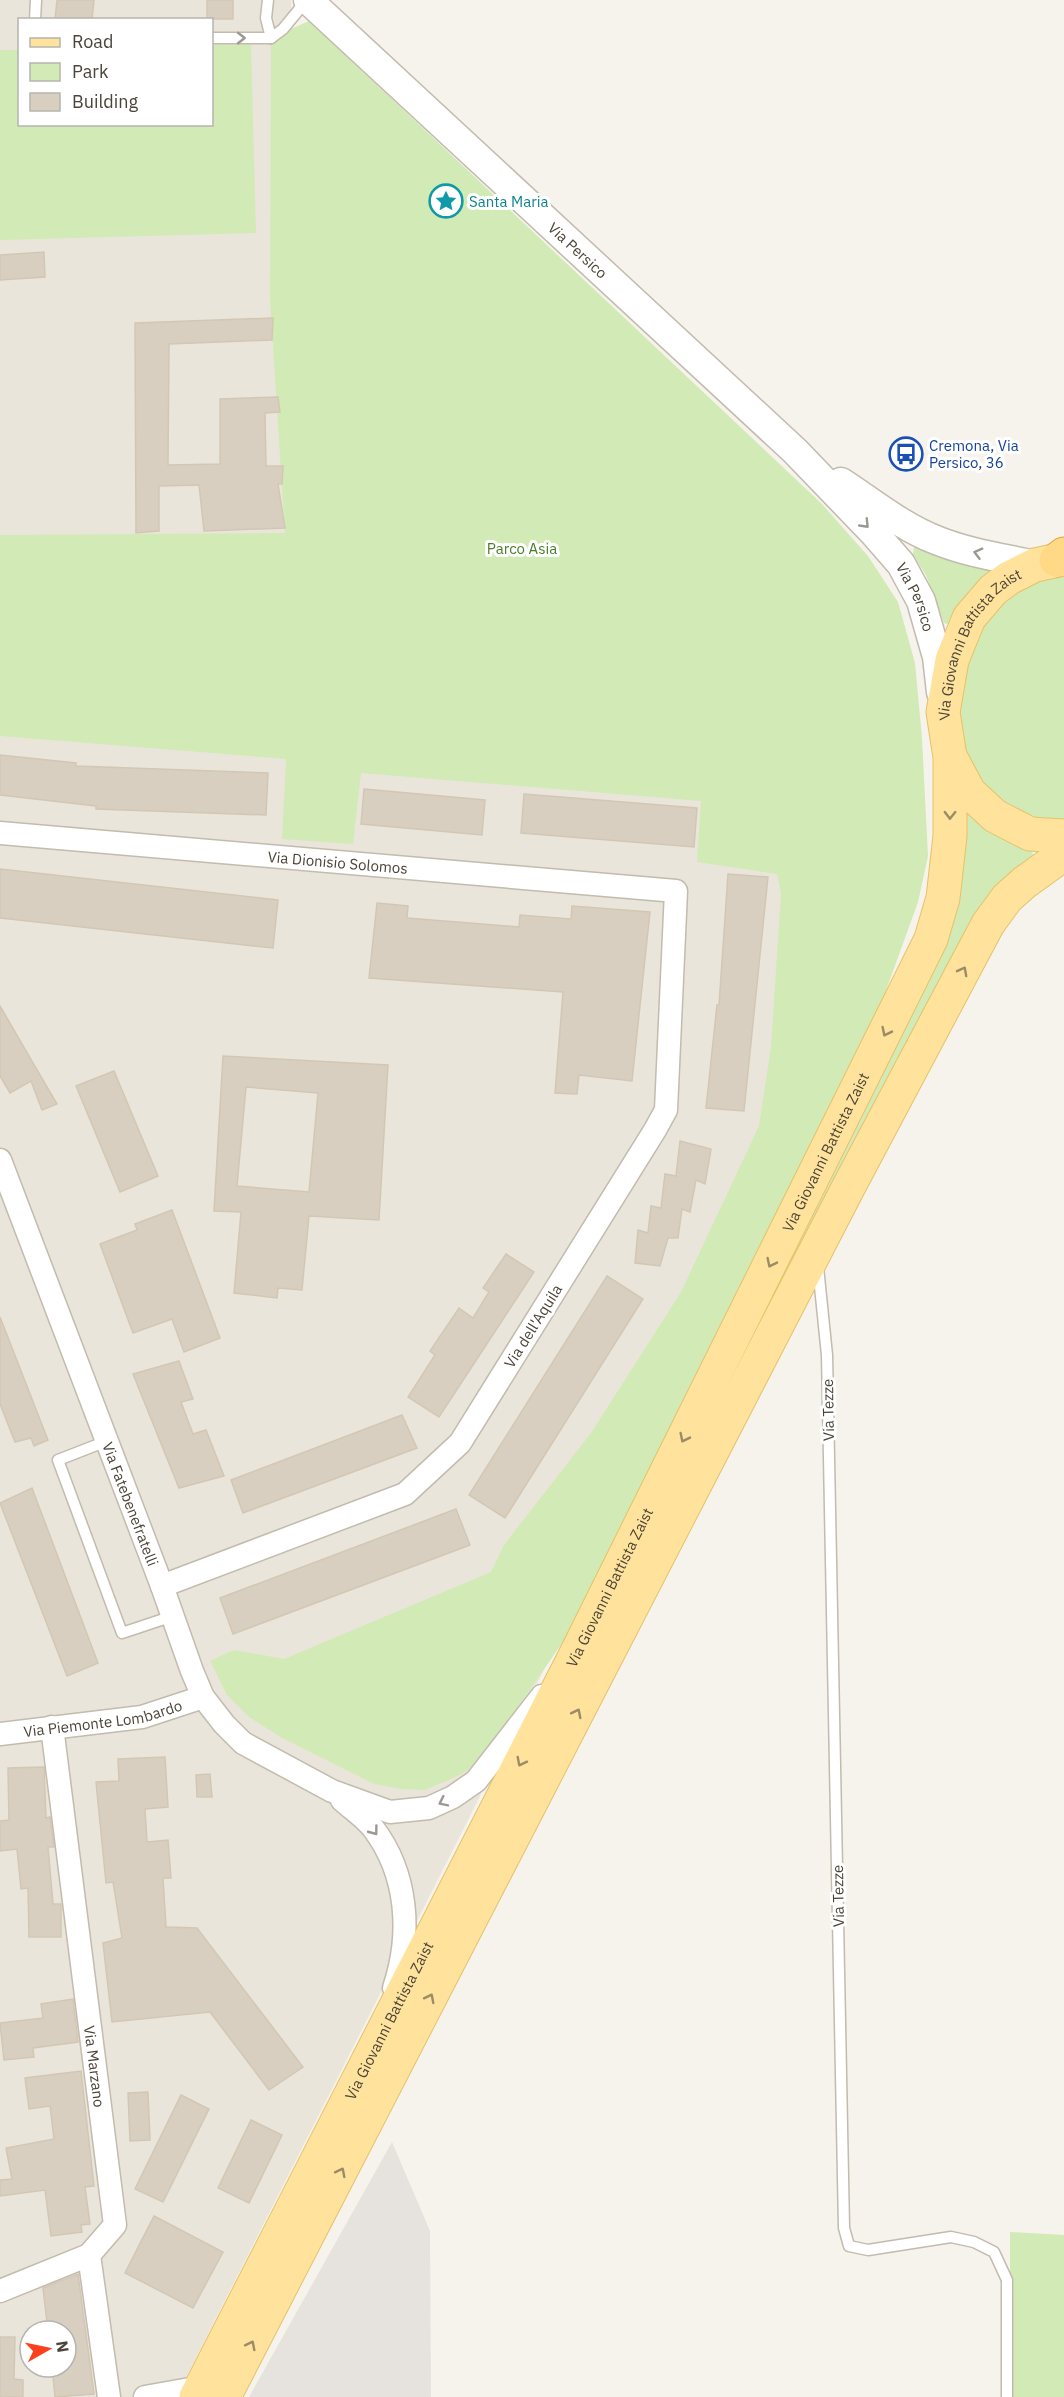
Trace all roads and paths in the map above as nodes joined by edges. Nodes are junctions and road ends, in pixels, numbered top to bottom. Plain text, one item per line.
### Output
1 (36, 0) edge
2 (268, 0) edge
3 (307, 0) edge
4 (35, 18) edge
5 (213, 38) edge
6 (271, 38) junction
7 (795, 451) junction
8 (1055, 560) edge
9 (943, 712) junction
10 (950, 757) junction
11 (0, 833) edge
12 (1064, 836) edge
13 (1064, 854) edge
14 (676, 891) joint
15 (1, 1162) edge
16 (816, 1250) junction
17 (107, 1441) junction
18 (162, 1586) junction
19 (173, 1616) junction
20 (578, 1650) junction
21 (203, 1697) junction
22 (52, 1727) junction
23 (0, 1734) edge
24 (332, 1791) junction
25 (373, 2053) junction
26 (89, 2254) junction
27 (0, 2291) edge
28 (207, 2394) edge
29 (109, 2397) edge
30 (145, 2397) edge
31 (1007, 2397) edge

1 - 4 lane
2 - 6 lane
3 - 6 lane
3 - 7 street, Via Persico
5 -> 6 lane
8 -> 7 street, Via Persico
7 -> 9 street, Via Persico
8 - 9 main road, Via Giovanni Battista Zaist
9 - 10 main road, Via Giovanni Battista Zaist
10 - 12 main road, Via Giovanni Battista Zaist
10 -> 20 main road, Via Giovanni Battista Zaist
11 - 14 street, Via Dionisio Solomos
16 -> 13 main road, Via Giovanni Battista Zaist
14 - 18 street, Via dell'Aquila
15 - 17 street, Via Fatebenefratelli
28 -> 16 main road, Via Giovanni Battista Zaist
16 - 31 lane, Via Tezze
17 - 18 street, Via Fatebenefratelli
17 - 19 lane
18 - 19 street, Via Fatebenefratelli
19 - 21 street, Via Fatebenefratelli
20 -> 24 street, Via Fatebenefratelli
20 -> 25 main road, Via Giovanni Battista Zaist
21 - 22 street, Via Piemonte Lombardo
21 - 24 street, Via Fatebenefratelli
22 - 23 street, Via Piemonte Lombardo
22 - 26 street, Via Marzano
24 -> 25 street, Via Fatebenefratelli
25 - 28 main road, Via Giovanni Battista Zaist
26 - 27 street
26 - 29 street
28 - 30 street

